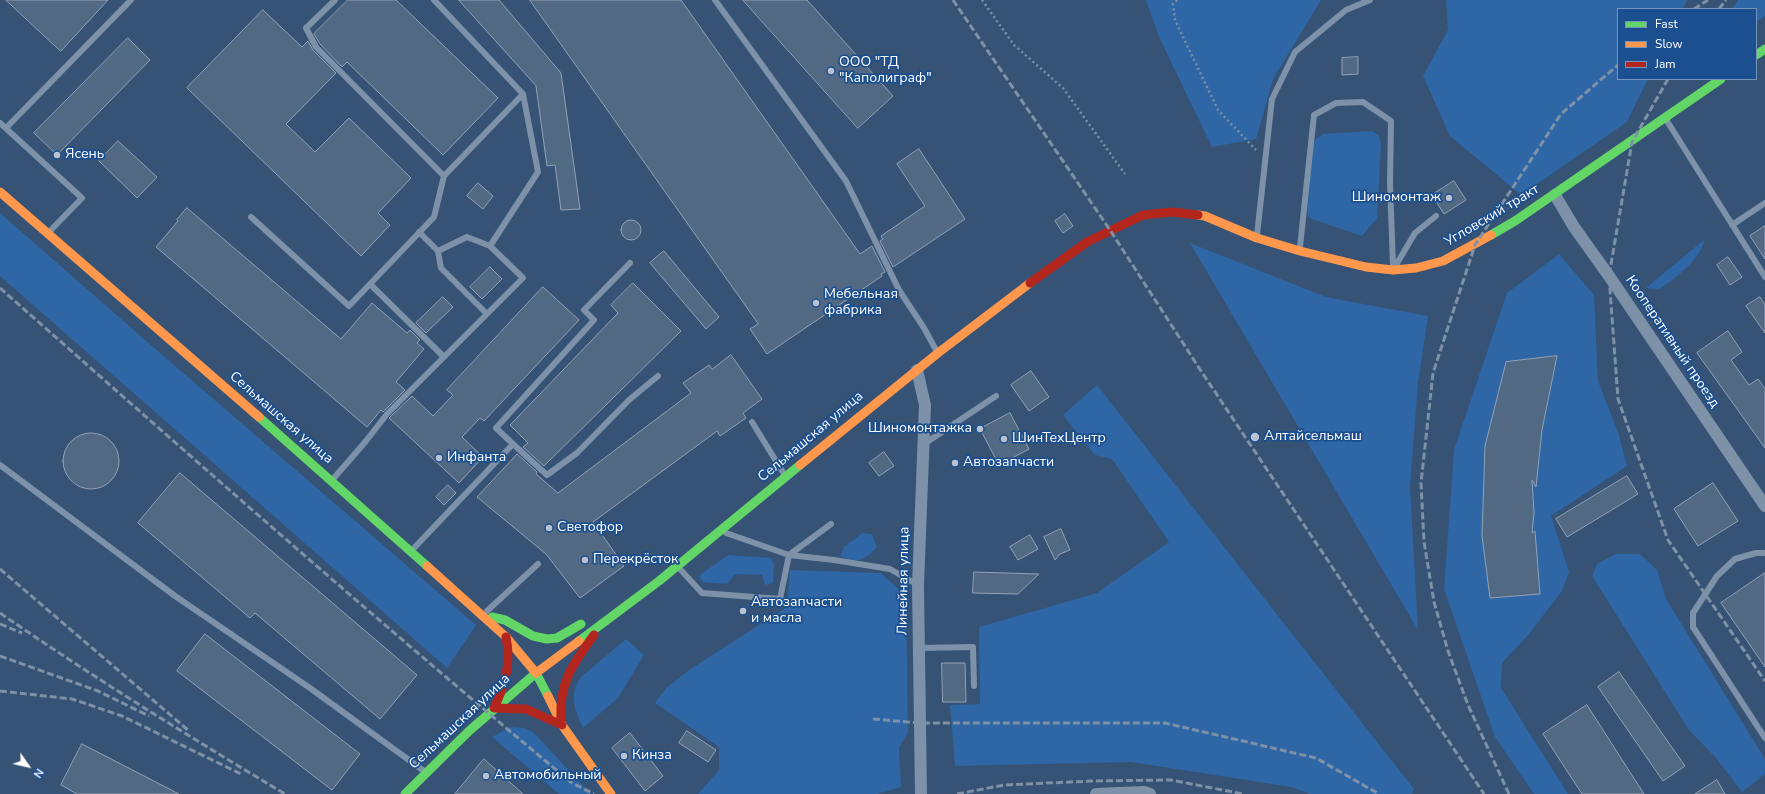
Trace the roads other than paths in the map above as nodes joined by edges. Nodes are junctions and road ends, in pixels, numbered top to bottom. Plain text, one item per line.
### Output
1 (131, 0) edge
2 (335, 0) edge
3 (434, 0) edge
4 (715, 0) edge
5 (1370, 0) edge
6 (1765, 48) edge
7 (1757, 54) edge
8 (1720, 80) edge
9 (522, 94) junction
10 (1665, 118) junction
11 (0, 122) edge
12 (6, 128) junction
13 (444, 176) junction
14 (0, 192) edge
15 (1555, 195) junction
16 (1765, 203) edge
17 (1436, 216) dead end
18 (251, 217) dead end
19 (1732, 225) junction
20 (1110, 230) joint
21 (419, 232) junction
22 (48, 233) junction
23 (1257, 238) junction
24 (490, 246) junction
25 (438, 251) junction
26 (1300, 251) junction
27 (630, 263) dead end
28 (1393, 270) junction
29 (1765, 277) edge
30 (370, 284) junction
31 (487, 314) junction
32 (938, 353) junction
33 (443, 356) junction
34 (917, 370) junction
35 (658, 376) dead end
36 (996, 396) dead end
37 (752, 422) dead end
38 (513, 444) junction
39 (924, 444) junction
40 (0, 465) edge
41 (786, 477) junction
42 (331, 480) junction
43 (1765, 506) edge
44 (831, 524) dead end
45 (720, 530) junction
46 (411, 551) junction
47 (1765, 553) edge
48 (789, 555) junction
49 (538, 564) dead end
50 (677, 566) junction
51 (918, 585) junction
52 (626, 605) junction
53 (610, 606) dead end
54 (484, 616) junction
55 (587, 620) dead end
56 (601, 624) junction
57 (506, 637) junction
58 (918, 648) junction
59 (536, 673) junction
60 (974, 686) dead end
61 (494, 708) junction
62 (562, 725) junction
63 (1765, 738) edge
64 (426, 772) junction
65 (405, 794) edge
66 (611, 794) edge
67 (921, 794) edge
68 (1096, 794) edge
69 (1150, 794) edge

1 - 12 lane
2 - 13 lane
3 - 9 lane
4 - 32 lane
5 - 23 lane
6 - 7 main road
8 - 10 main road, Угловский тракт
9 - 13 lane
9 - 24 lane
10 - 15 main road, Угловский тракт
10 - 19 lane
11 - 12 lane
12 - 22 lane
13 - 21 lane
14 - 22 main road, Сельмашская улица
15 - 28 main road, Угловский тракт
15 - 43 street, Кооперативный проезд
16 - 19 lane
17 - 28 lane
18 - 30 lane
19 - 29 lane
20 - 23 main road, Угловский тракт
20 - 32 main road, Сельмашская улица
21 - 25 lane
21 - 30 lane
22 - 42 main road, Сельмашская улица
23 - 26 main road, Угловский тракт
24 - 25 lane
24 - 31 lane
25 - 31 lane
26 - 28 main road, Угловский тракт
26 - 28 lane
27 - 38 lane
30 - 33 lane
31 - 33 lane
32 - 34 main road, Сельмашская улица
33 - 42 lane
34 - 39 street, Линейная улица
34 - 41 main road, Сельмашская улица
35 - 38 lane
36 - 39 lane
37 - 41 lane
38 - 46 lane
39 - 51 street, Линейная улица
40 - 64 lane
41 - 45 main road, Сельмашская улица
42 - 46 main road, Сельмашская улица
44 - 48 lane
45 - 48 lane
45 - 50 main road, Сельмашская улица
46 - 54 main road, Сельмашская улица
47 - 63 lane
48 - 50 lane
48 - 51 lane
49 - 54 lane
50 - 52 main road, Сельмашская улица
51 - 58 street, Линейная улица
52 - 53 main road
52 - 56 main road, Сельмашская улица
54 - 55 main road
54 - 57 main road, Сельмашская улица
56 - 59 main road, Сельмашская улица
56 - 62 main road
57 - 59 main road, Сельмашская улица
57 - 61 main road
58 - 60 lane
58 - 67 street, Линейная улица
59 - 61 main road, Сельмашская улица
59 - 62 main road
61 - 62 main road
61 - 64 main road, Сельмашская улица
62 - 66 main road
64 - 65 main road, Сельмашская улица
68 - 69 street

